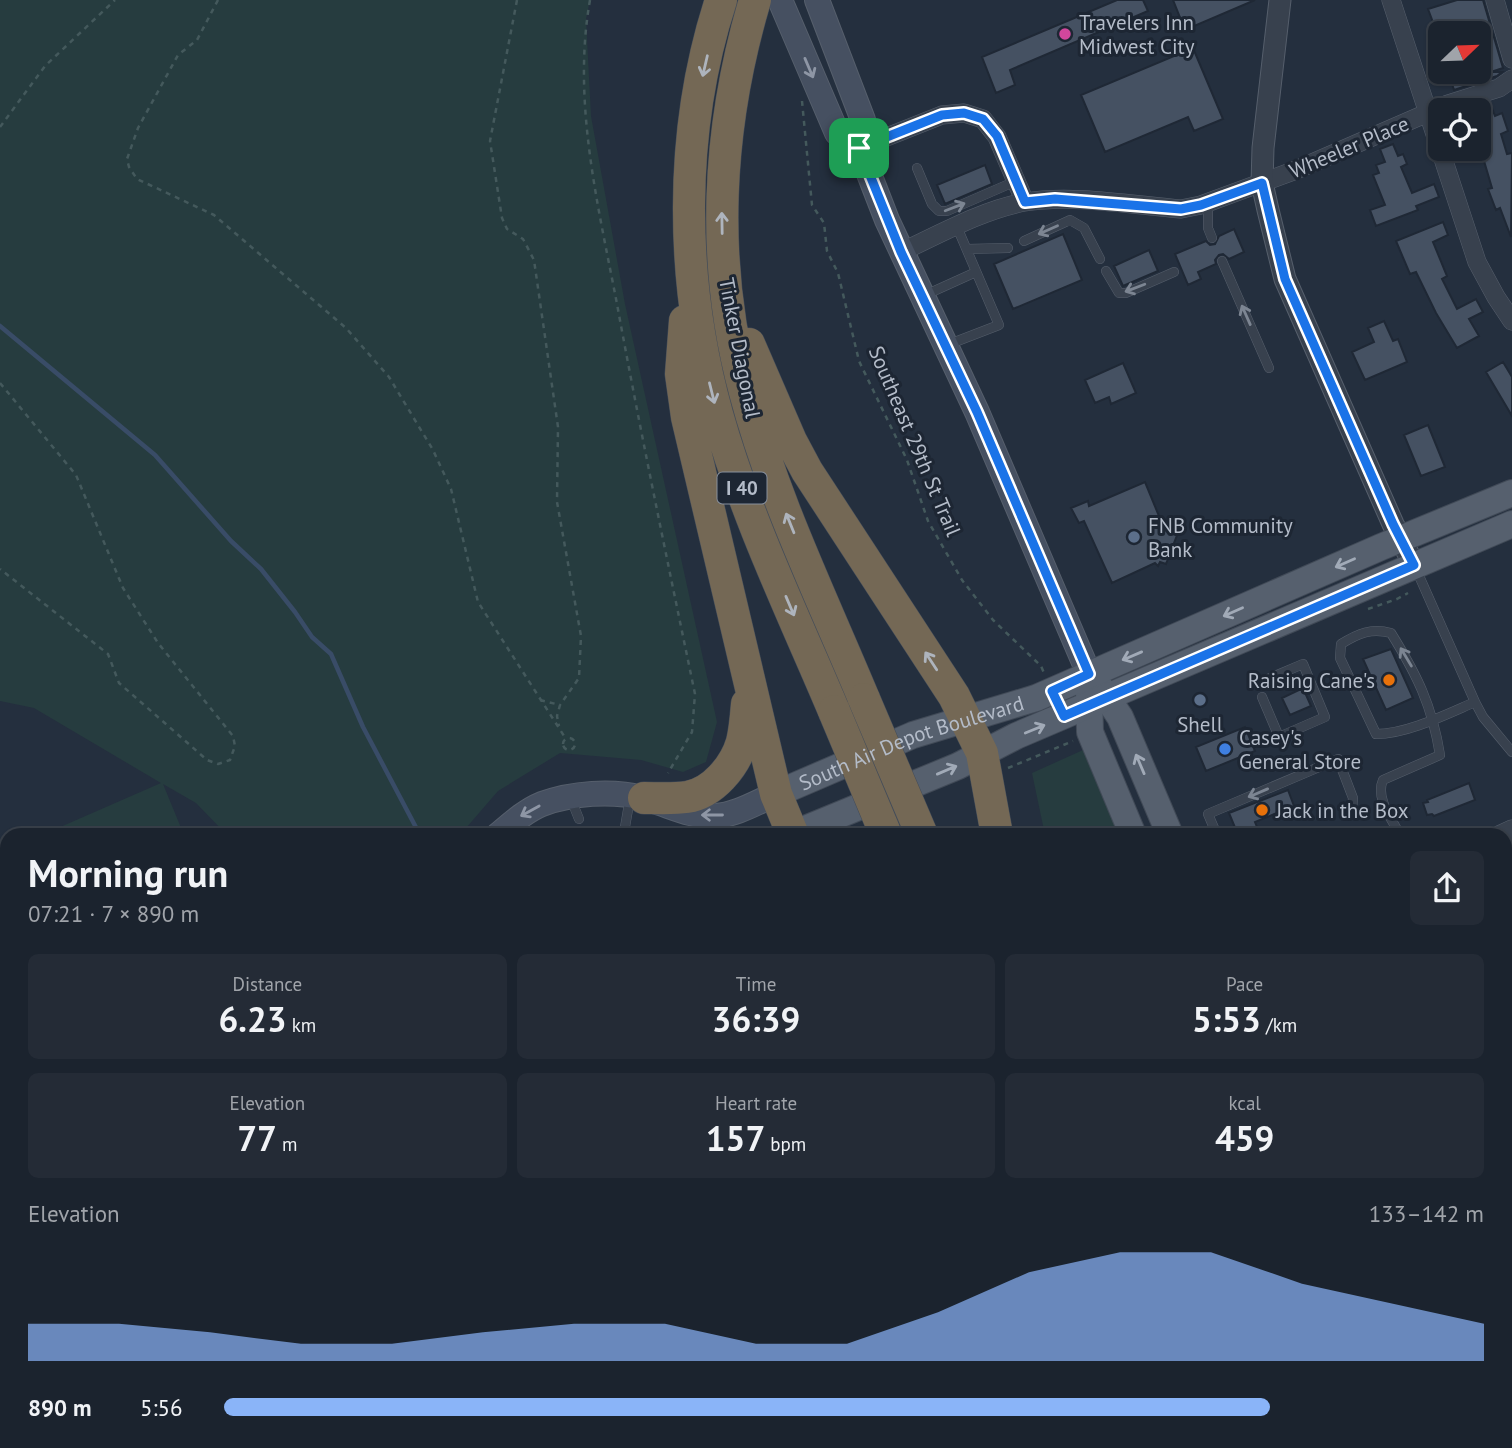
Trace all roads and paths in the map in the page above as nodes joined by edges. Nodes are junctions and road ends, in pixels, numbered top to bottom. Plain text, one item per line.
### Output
1 (115, 0) edge
2 (218, 0) edge
3 (517, 0) edge
4 (590, 0) edge
5 (721, 0) edge
6 (817, 0) edge
7 (1280, 0) edge
8 (1391, 0) edge
9 (1495, 0) edge
10 (772, 5) edge
11 (1512, 59) edge
12 (1512, 79) edge
13 (802, 99) dead end
14 (1427, 113) junction
15 (0, 127) edge
16 (859, 148) junction
17 (917, 168) dead end
18 (1016, 181) junction
19 (1262, 183) junction
20 (1025, 202) junction
21 (1208, 203) junction
22 (957, 227) junction
23 (1212, 238) dead end
24 (1024, 241) dead end
25 (1008, 248) dead end
26 (967, 249) junction
27 (901, 252) junction
28 (690, 253) junction
29 (1100, 259) dead end
30 (1222, 261) dead end
31 (1106, 271) dead end
32 (976, 272) junction
33 (1174, 272) dead end
34 (727, 291) junction
35 (922, 296) junction
36 (1512, 321) edge
37 (945, 346) junction
38 (1269, 368) dead end
39 (0, 383) edge
40 (1512, 493) edge
41 (1512, 507) edge
42 (1512, 524) edge
43 (1408, 553) junction
44 (0, 569) edge
45 (1089, 674) junction
46 (1256, 684) dead end
47 (750, 689) junction
48 (1052, 691) junction
49 (1262, 697) dead end
50 (538, 699) junction
51 (1098, 701) junction
52 (1475, 702) junction
53 (560, 705) junction
54 (966, 719) junction
55 (1434, 720) junction
56 (560, 729) junction
57 (566, 739) dead end
58 (1512, 752) edge
59 (982, 753) junction
60 (668, 773) dead end
61 (776, 794) junction
62 (637, 797) junction
63 (1352, 811) dead end
64 (625, 827) dead end
65 (506, 828) edge
66 (790, 828) edge
67 (810, 828) edge
68 (883, 828) edge
69 (919, 828) edge
70 (997, 828) edge
71 (1130, 828) edge
72 (1167, 828) edge
73 (1214, 828) edge
74 (1396, 828) edge

1 - 15 path
2 - 50 path
3 - 53 path
4 - 60 path
5 -> 28 highway, Tinker Diagonal / I 40
6 - 16 main road
7 - 19 street
8 - 14 street
9 - 11 street
10 -> 16 main road
34 -> 10 highway, Tinker Diagonal / I 40
12 - 14 street, Wheeler Place
13 - 48 path, Southeast 29th St Trail
14 - 19 street, Wheeler Place
14 - 36 street
16 - 18 street
16 - 27 main road
17 -> 18 lane
18 - 20 street
19 - 21 street, Wheeler Place
19 - 43 street
20 - 21 street, Wheeler Place
20 - 22 street, Wheeler Place
21 - 23 lane
22 - 26 lane
22 - 27 street, Wheeler Place
29 -> 24 lane
25 - 26 lane
26 - 32 lane
27 - 35 main road
28 - 47 highway
28 -> 68 highway, Tinker Diagonal / I 40, bridge
38 -> 30 lane
33 -> 31 lane
32 - 35 lane
32 - 37 lane
54 -> 34 highway
69 -> 34 highway, Tinker Diagonal / I 40, bridge
35 - 37 main road
37 - 45 main road
39 - 44 path
40 - 43 main road, South Air Depot Boulevard
41 - 43 main road
42 - 43 main road, South Air Depot Boulevard
43 -> 45 main road, South Air Depot Boulevard
43 - 51 main road, South Air Depot Boulevard
43 - 52 lane
45 - 48 main road, South Air Depot Boulevard
45 - 51 main road
46 - 49 lane
47 - 61 highway
47 - 62 highway
48 - 54 main road, South Air Depot Boulevard
50 - 53 path
50 - 56 path
59 -> 51 main road, South Air Depot Boulevard
51 - 71 main road
72 -> 51 main road
52 - 55 lane
52 - 58 lane
53 - 56 path
54 - 59 highway
54 - 61 main road, South Air Depot Boulevard
55 -> 55 lane
55 - 74 lane
56 - 57 path
67 -> 59 main road, South Air Depot Boulevard
59 - 70 highway
61 -> 62 main road, South Air Depot Boulevard
61 - 66 highway
62 - 64 lane
62 -> 65 main road, South Air Depot Boulevard
63 -> 73 lane

